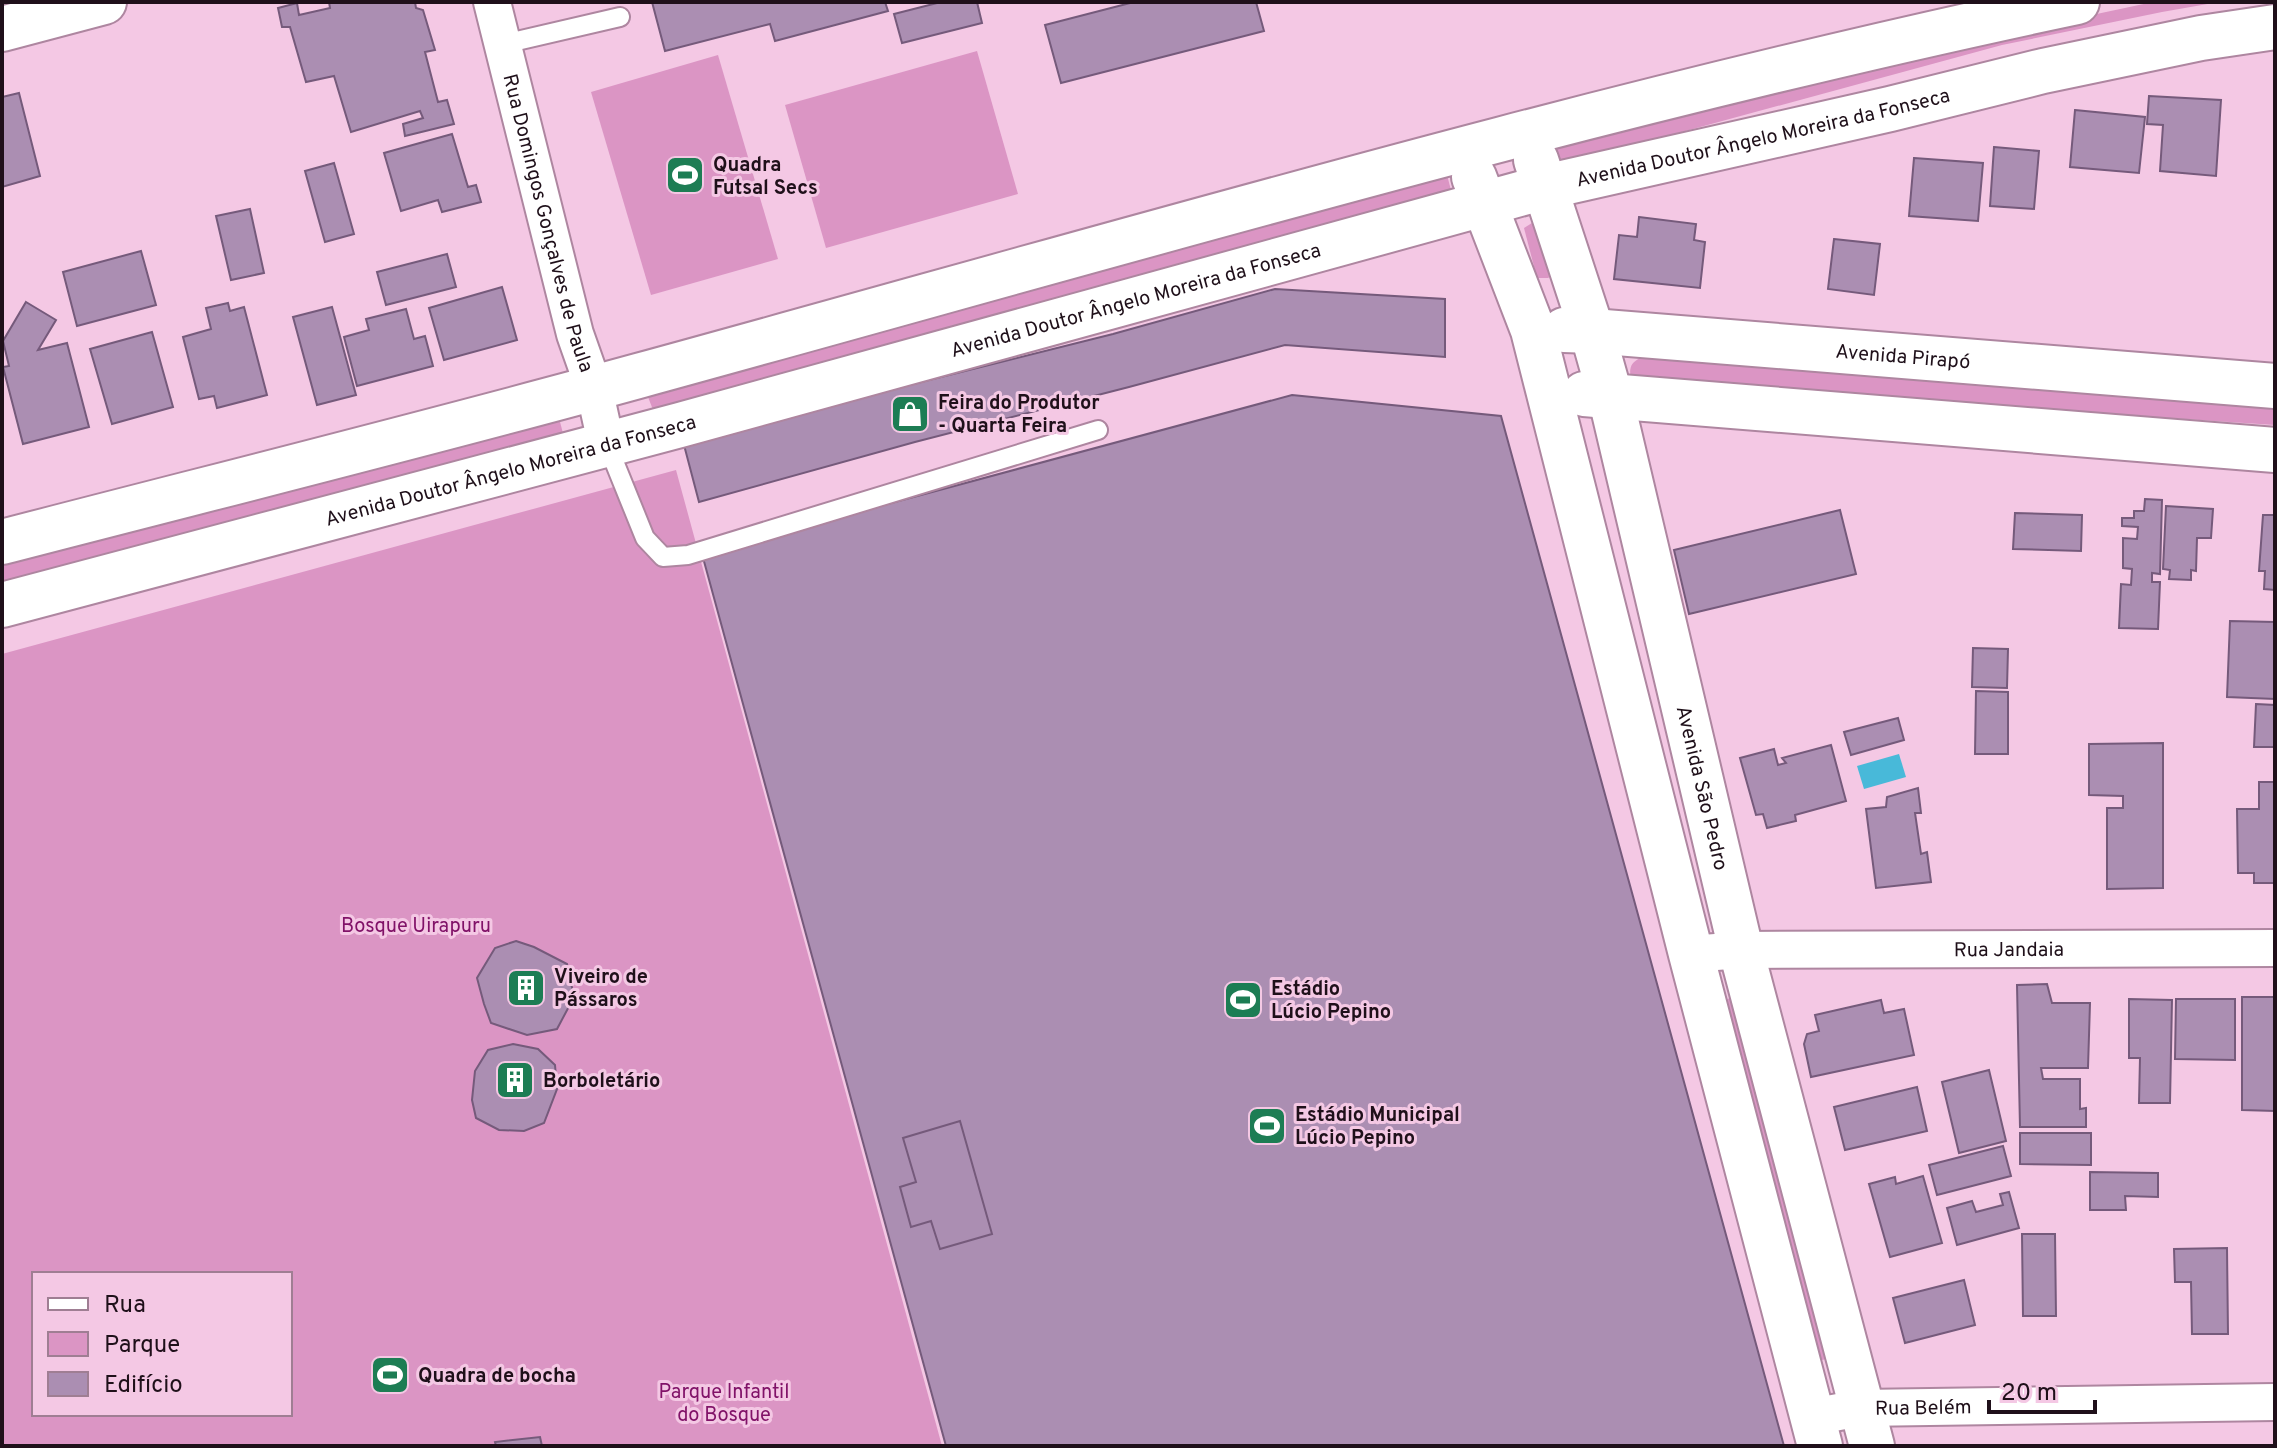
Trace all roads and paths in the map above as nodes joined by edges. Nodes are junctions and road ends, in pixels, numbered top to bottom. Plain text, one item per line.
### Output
1 (104, 2) edge
2 (492, 2) edge
3 (2077, 2) edge
4 (620, 17) dead end
5 (2275, 27) edge
6 (2, 29) edge
7 (504, 44) junction
8 (1528, 131) junction
9 (1464, 149) junction
10 (1545, 187) junction
11 (1485, 204) junction
12 (1533, 330) junction
13 (1592, 331) junction
14 (2275, 386) edge
15 (594, 388) junction
16 (1549, 392) junction
17 (1610, 395) junction
18 (1098, 430) dead end
19 (606, 443) junction
20 (2275, 450) edge
21 (2, 542) edge
22 (2, 605) edge
23 (2275, 948) edge
24 (1741, 950) junction
25 (1691, 954) junction
26 (2275, 1402) edge
27 (1866, 1427) edge
28 (1816, 1432) edge

1 - 6 street
2 - 7 street, Rua Domingos Gonçalves de Paula
3 - 8 street
4 - 7 lane
5 - 10 street, Avenida Doutor Ângelo Moreira da Fonseca
7 - 15 street, Rua Domingos Gonçalves de Paula
8 - 9 street
8 - 10 street, Avenida São Pedro
9 - 11 street
9 - 15 street
10 - 11 street, Avenida Doutor Ângelo Moreira da Fonseca
10 - 13 street, Avenida São Pedro
11 - 12 street
11 - 19 street, Avenida Doutor Ângelo Moreira da Fonseca
12 - 13 street, Avenida Pirapó
12 - 16 street
13 - 14 street, Avenida Pirapó
13 - 17 street, Avenida São Pedro
15 - 19 street, Rua Domingos Gonçalves de Paula
15 - 21 street
16 - 17 street
16 - 25 street
17 - 20 street
17 - 24 street, Avenida São Pedro
18 - 19 lane
19 - 22 street, Avenida Doutor Ângelo Moreira da Fonseca
23 - 24 street, Rua Jandaia
24 - 25 street, Rua Jandaia
24 - 27 street, Avenida São Pedro
25 - 28 street
26 - 27 street, Rua Belém
27 - 28 street, Rua Belém

